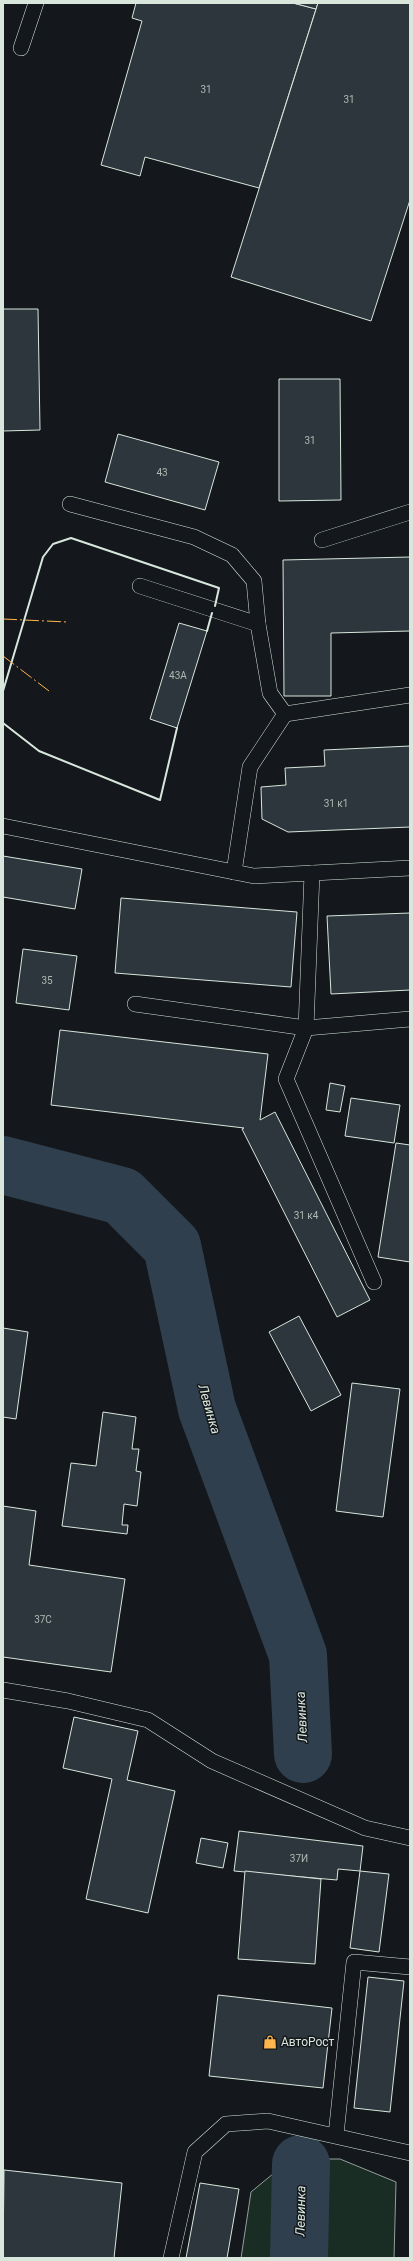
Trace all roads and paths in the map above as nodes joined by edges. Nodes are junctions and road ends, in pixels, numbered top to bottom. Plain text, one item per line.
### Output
1 (36, 3) edge
2 (22, 48) dead end
3 (70, 504) dead end
4 (410, 512) edge
5 (322, 540) dead end
6 (140, 586) dead end
7 (258, 624) junction
8 (410, 695) edge
9 (285, 714) junction
10 (3, 826) edge
11 (410, 868) edge
12 (234, 872) junction
13 (312, 873) junction
14 (135, 1004) dead end
15 (410, 1019) edge
16 (306, 1028) junction
17 (374, 1282) dead end
18 (3, 1690) edge
19 (410, 1838) edge
20 (410, 1967) edge
21 (336, 2135) junction
22 (410, 2153) edge
23 (171, 2258) edge

1 - 2 lane
3 - 7 lane
4 - 5 lane
6 - 7 lane
7 - 9 lane
8 - 9 lane
9 - 12 lane
10 - 12 lane
11 - 13 lane
12 - 13 lane
13 - 16 lane
14 - 16 lane
15 - 16 lane
16 - 17 lane
18 - 19 lane
20 - 21 lane
21 - 22 lane
21 - 23 lane

